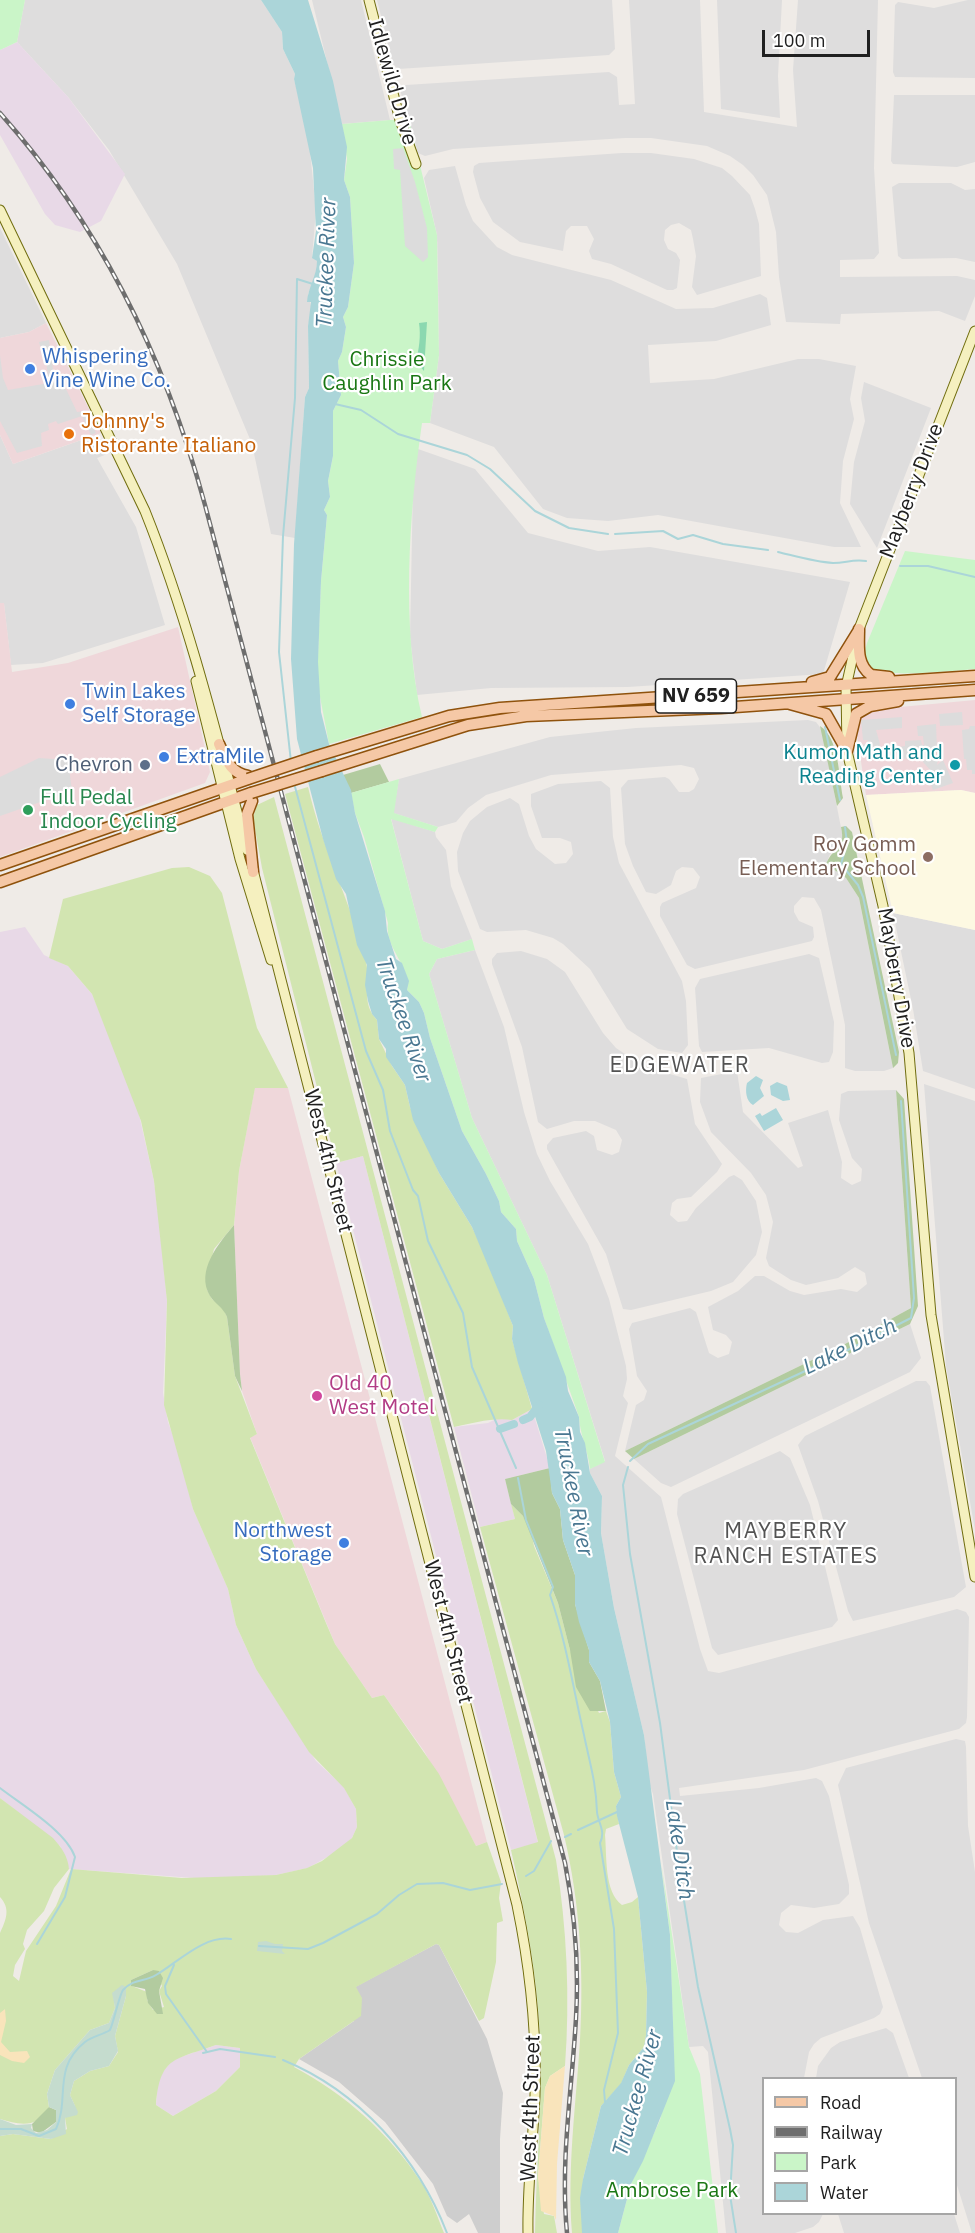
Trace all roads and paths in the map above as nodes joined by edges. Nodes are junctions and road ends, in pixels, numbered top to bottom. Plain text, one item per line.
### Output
1 (369, 0) edge
2 (416, 164) dead end
3 (0, 210) edge
4 (975, 331) edge
5 (186, 625) junction
6 (859, 629) junction
7 (975, 676) edge
8 (940, 679) junction
9 (846, 687) junction
10 (786, 690) junction
11 (975, 690) edge
12 (942, 692) junction
13 (846, 698) junction
14 (785, 701) junction
15 (219, 744) junction
16 (847, 751) junction
17 (248, 778) junction
18 (226, 786) junction
19 (252, 797) junction
20 (229, 800) junction
21 (0, 866) edge
22 (253, 872) junction
23 (0, 882) edge
24 (297, 1039) junction
25 (975, 1577) edge
26 (528, 2233) edge

1 - 2 main road, Idlewild Drive
3 - 5 main road, West 4th Street
4 - 6 main road, Mayberry Drive
5 - 15 main road, West 4th Street
5 - 18 main road, West 4th Street
6 - 8 main road
6 - 9 main road, Mayberry Drive
6 - 10 main road
7 - 8 main road, NV 659
8 - 9 main road, NV 659
9 - 10 main road, NV 659
9 - 13 main road, Mayberry Drive
10 - 17 main road, NV 659, bridge
11 - 12 main road, NV 659
12 - 13 main road, NV 659
12 - 16 main road
13 - 14 main road, NV 659
13 - 16 main road, Mayberry Drive
14 - 16 main road
14 - 19 main road, NV 659, bridge
15 - 17 main road
15 - 18 main road, West 4th Street
16 - 25 main road, Mayberry Drive
17 - 18 main road
18 - 20 main road, West 4th Street
18 - 21 main road
19 - 20 main road, NV 659
19 - 22 main road
20 - 22 main road, West 4th Street
20 - 23 main road, NV 659
20 - 24 main road, West 4th Street
22 - 24 main road, West 4th Street
24 - 26 main road, West 4th Street

